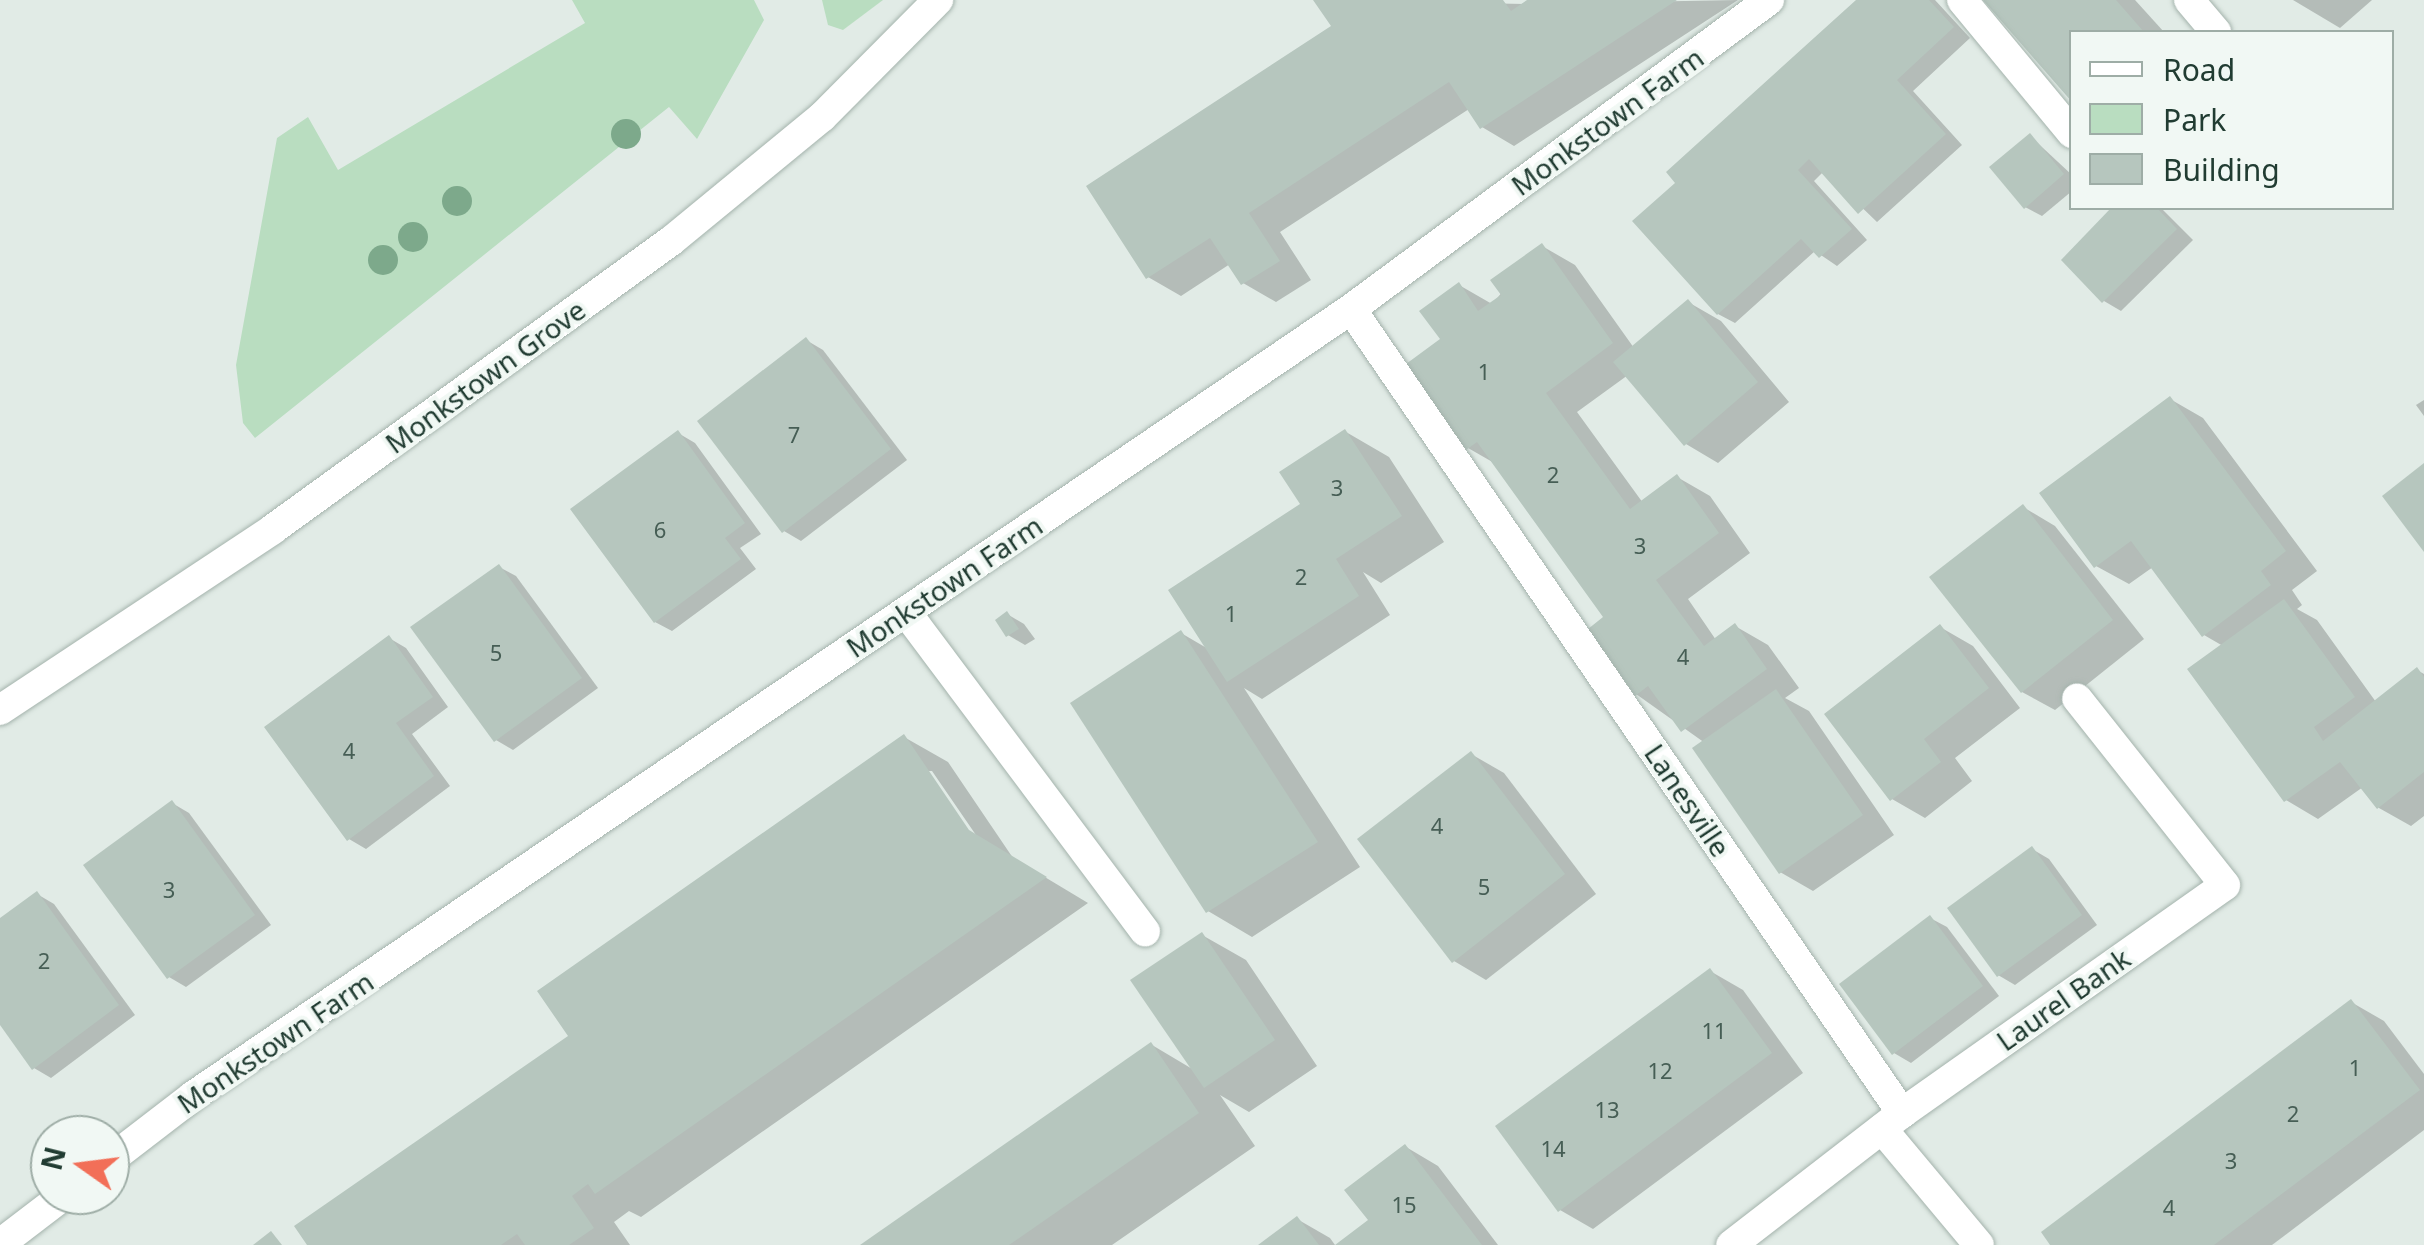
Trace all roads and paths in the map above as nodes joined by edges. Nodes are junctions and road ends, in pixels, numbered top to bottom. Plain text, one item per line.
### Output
1 (938, 0) edge
2 (1769, 0) edge
3 (1962, 0) edge
4 (2189, 0) edge
5 (2214, 30) edge
6 (2069, 129) edge
7 (1351, 309) junction
8 (906, 612) junction
9 (2078, 698) dead end
10 (0, 710) edge
11 (1145, 931) dead end
12 (1892, 1121) junction
13 (130, 1145) edge
14 (38, 1215) edge
15 (0, 1244) edge
16 (1731, 1245) edge
17 (1979, 1245) edge

1 - 10 street, Monkstown Grove
2 - 7 street, Monkstown Farm
3 - 6 street
4 - 5 street
7 - 8 street, Monkstown Farm
7 - 12 street, Lanesville
8 - 11 street
8 - 13 street, Monkstown Farm
9 - 12 street, Laurel Bank
12 - 16 street
12 - 17 street, Lanesville
14 - 15 street

